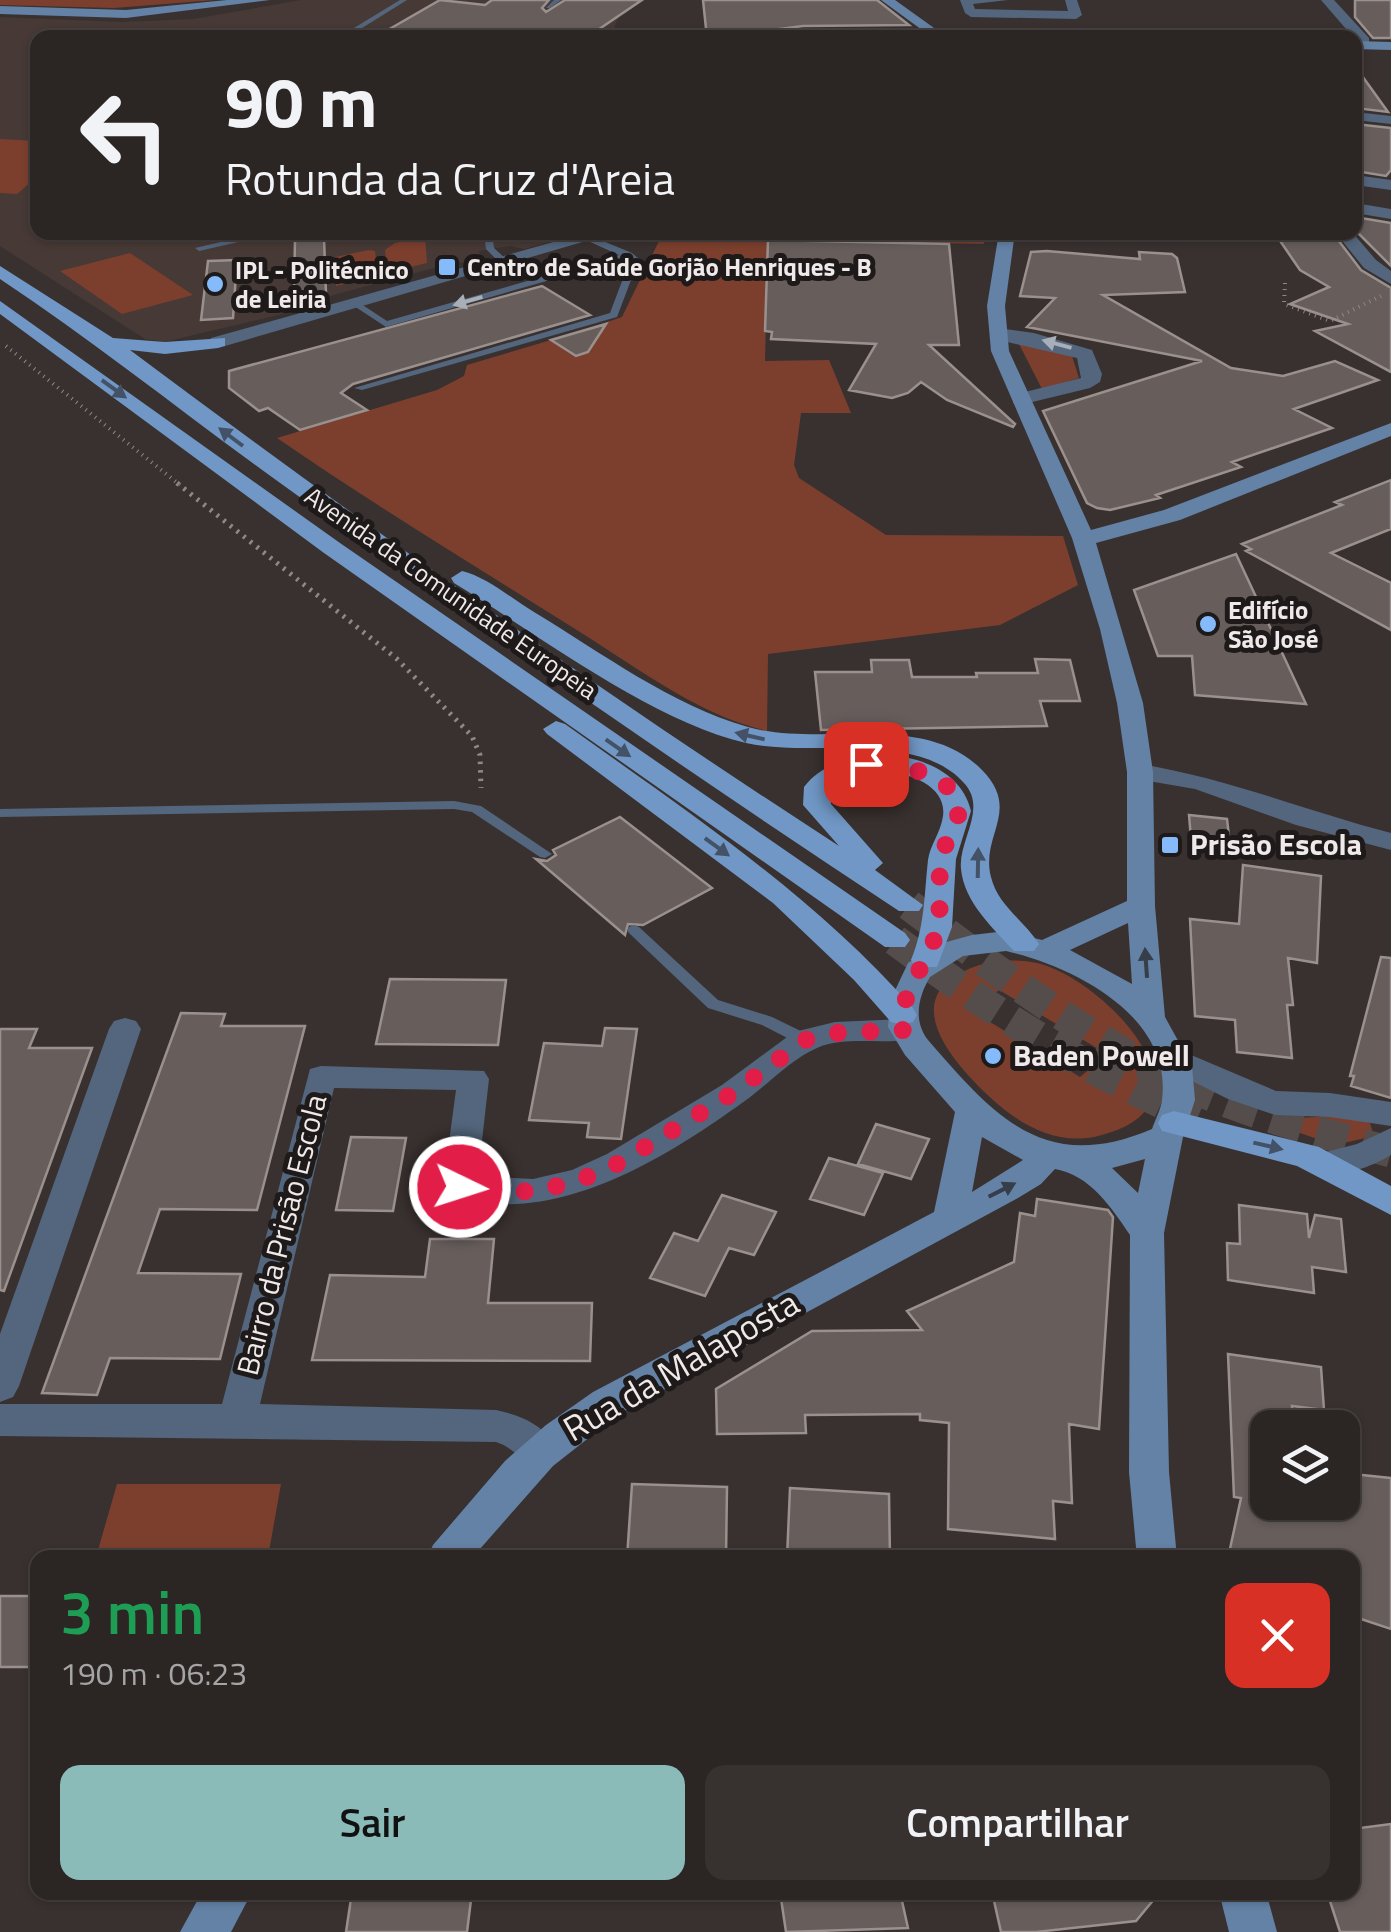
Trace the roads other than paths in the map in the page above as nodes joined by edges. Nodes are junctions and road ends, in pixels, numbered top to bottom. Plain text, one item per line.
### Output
1 (264, 0) edge
2 (404, 0) edge
3 (558, 0) edge
4 (887, 0) edge
5 (1002, 0) edge
6 (1071, 0) edge
7 (1327, 0) edge
8 (1338, 0) edge
9 (548, 7) dead end
10 (0, 10) edge
11 (919, 19) junction
12 (355, 30) edge
13 (944, 30) edge
14 (944, 30) edge
15 (1350, 30) edge
16 (1356, 30) edge
17 (1362, 40) edge
18 (1391, 44) edge
19 (1362, 117) edge
20 (1391, 120) edge
21 (1362, 181) edge
22 (1391, 185) edge
23 (1362, 209) edge
24 (1391, 214) edge
25 (238, 240) edge
26 (489, 240) edge
27 (586, 240) edge
28 (606, 240) edge
29 (1005, 240) edge
30 (1350, 240) edge
31 (199, 248) dead end
32 (629, 255) junction
33 (505, 263) junction
34 (0, 271) edge
35 (1391, 279) edge
36 (356, 304) junction
37 (0, 306) edge
38 (997, 334) junction
39 (107, 342) junction
40 (218, 342) junction
41 (358, 388) dead end
42 (1020, 398) junction
43 (182, 400) junction
44 (1391, 429) edge
45 (280, 511) junction
46 (1083, 538) junction
47 (378, 541) junction
48 (1140, 772) junction
49 (0, 813) edge
50 (1391, 842) edge
51 (545, 854) dead end
52 (1141, 906) junction
53 (634, 930) dead end
54 (895, 940) tunnel mouth
55 (1036, 946) junction
56 (926, 960) junction
57 (1150, 1020) junction
58 (903, 1023) junction
59 (125, 1028) dead end
60 (805, 1040) junction
61 (1177, 1060) junction
62 (971, 1112) junction
63 (1391, 1114) edge
64 (1170, 1130) junction
65 (1391, 1140) edge
66 (1065, 1157) junction
67 (1326, 1164) junction
68 (1391, 1202) edge
69 (950, 1216) junction
70 (1147, 1234) junction
71 (0, 1386) edge
72 (0, 1420) edge
73 (237, 1420) junction
74 (538, 1451) junction
75 (453, 1550) edge
76 (1155, 1550) edge
77 (224, 1900) edge
78 (1244, 1900) edge
79 (204, 1932) edge
80 (1253, 1932) edge

1 - 10 main road
2 - 12 lane
3 - 9 lane
4 - 11 main road
5 - 6 street
7 - 15 street
8 - 16 street
11 - 13 main road
11 - 14 main road
17 - 18 main road
19 - 20 street
21 - 22 street
23 - 24 street
25 - 31 lane
26 - 33 lane
27 - 33 street
28 - 32 lane
29 - 38 main road
30 - 35 street
32 -> 36 lane
32 - 41 lane
33 - 36 street
34 - 39 main road, Avenida da Comunidade Europeia
36 - 40 street
37 -> 45 main road, Avenida da Comunidade Europeia
38 - 42 main road
42 -> 38 street
39 - 40 main road
39 - 43 main road, Avenida da Comunidade Europeia
40 - 43 main road
42 - 46 main road
47 -> 43 main road, Avenida da Comunidade Europeia
44 - 46 main road
45 -> 54 main road, Avenida da Comunidade Europeia
45 -> 58 main road
46 - 48 main road
55 -> 47 main road
47 - 56 main road, Avenida da Comunidade Europeia
48 - 50 street
48 - 52 main road
49 - 51 lane
52 - 55 main road
57 -> 52 main road
53 - 60 lane
55 - 56 main road
55 - 57 main road
56 - 58 main road
57 - 61 main road
58 - 60 street, Bairro da Prisão Escola
58 - 62 main road
59 - 71 street
60 - 73 street, Bairro da Prisão Escola
61 - 63 street
61 - 64 main road
62 - 66 main road
62 - 69 main road
64 - 66 main road
64 -> 67 main road
64 - 70 main road
65 - 67 street
69 -> 66 main road, Rua da Malaposta
66 - 70 main road
67 - 68 main road
69 - 74 main road, Rua da Malaposta
70 - 76 main road
72 - 73 street, Bairro da Prisão Escola
73 - 74 street, Bairro da Prisão Escola
74 - 75 main road, Rua da Malaposta
77 - 79 main road
78 - 80 main road

